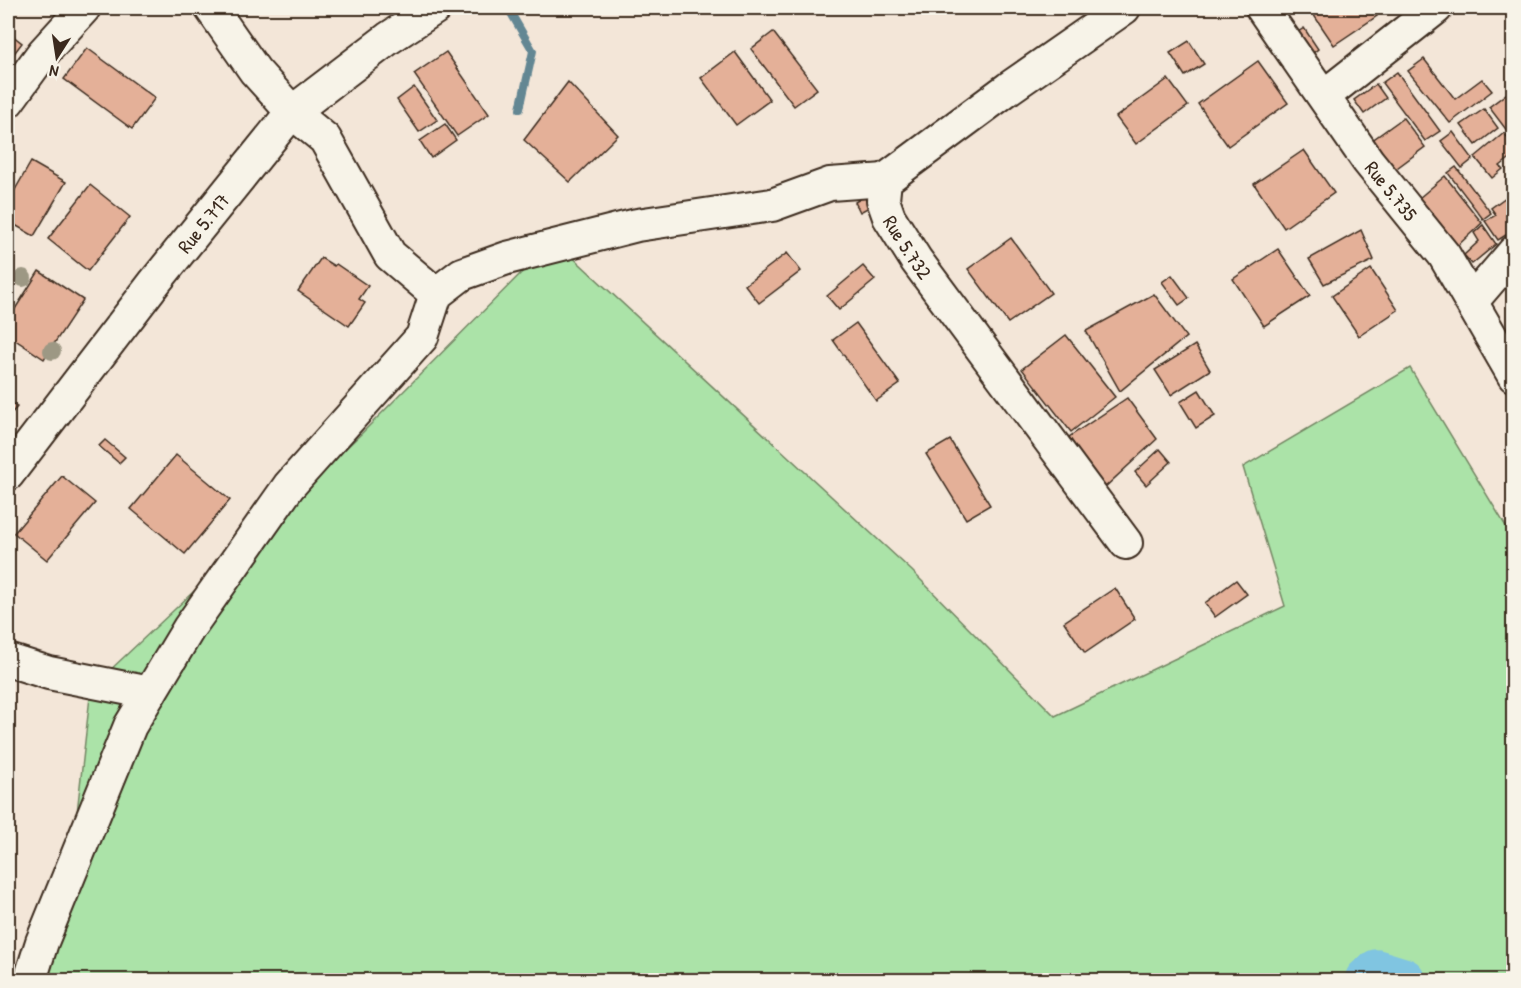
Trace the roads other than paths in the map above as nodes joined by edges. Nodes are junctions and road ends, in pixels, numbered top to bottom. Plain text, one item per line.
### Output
1 (84, 8) edge
2 (211, 8) edge
3 (435, 8) edge
4 (1124, 8) edge
5 (1262, 8) edge
6 (1436, 8) edge
7 (1324, 96) junction
8 (8, 101) edge
9 (292, 112) junction
10 (885, 180) junction
11 (1514, 252) edge
12 (436, 294) junction
13 (1472, 301) junction
14 (1514, 376) edge
15 (8, 474) edge
16 (1126, 543) dead end
17 (8, 660) edge
18 (150, 693) junction
19 (30, 981) edge

1 - 8 street
2 - 9 street
3 - 9 street, Rue 5.717
4 - 10 street
5 - 7 street, Rue 5.735
6 - 7 street
7 - 13 street, Rue 5.735
9 - 12 street
9 - 15 street, Rue 5.717
10 - 12 street
10 - 16 street, Rue 5.732
11 - 13 street
12 - 18 street
13 - 14 street, Rue 5.735
17 - 18 street
18 - 19 street

